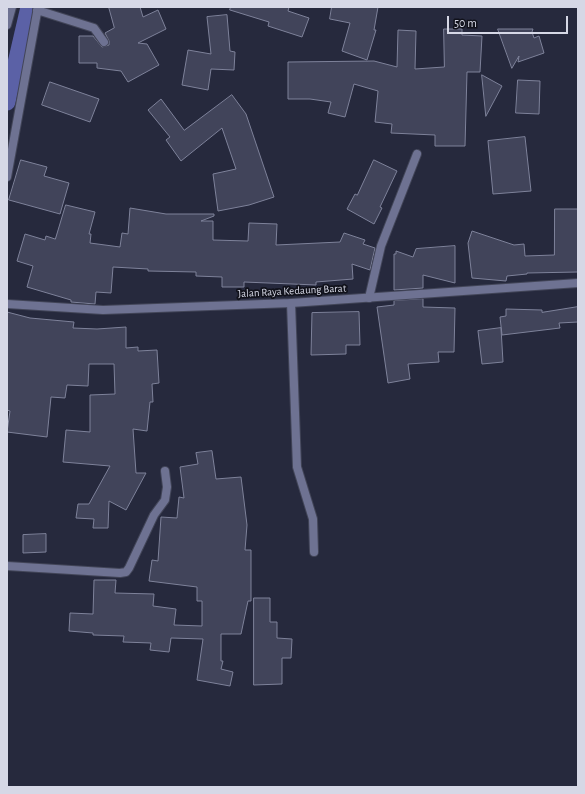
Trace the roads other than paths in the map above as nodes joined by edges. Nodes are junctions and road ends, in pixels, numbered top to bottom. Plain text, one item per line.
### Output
1 (12, 7) edge
2 (38, 9) edge
3 (7, 25) edge
4 (104, 42) dead end
5 (417, 154) dead end
6 (7, 177) edge
7 (578, 283) edge
8 (369, 298) junction
9 (291, 303) junction
10 (7, 304) edge
11 (165, 470) dead end
12 (314, 552) dead end
13 (7, 566) edge

1 - 3 street
2 - 4 street
2 - 6 street
5 - 8 street
7 - 8 street, Jalan Raya Kedaung Barat
8 - 9 street, Jalan Raya Kedaung Barat
9 - 10 street, Jalan Raya Kedaung Barat
9 - 12 street
11 - 13 street

